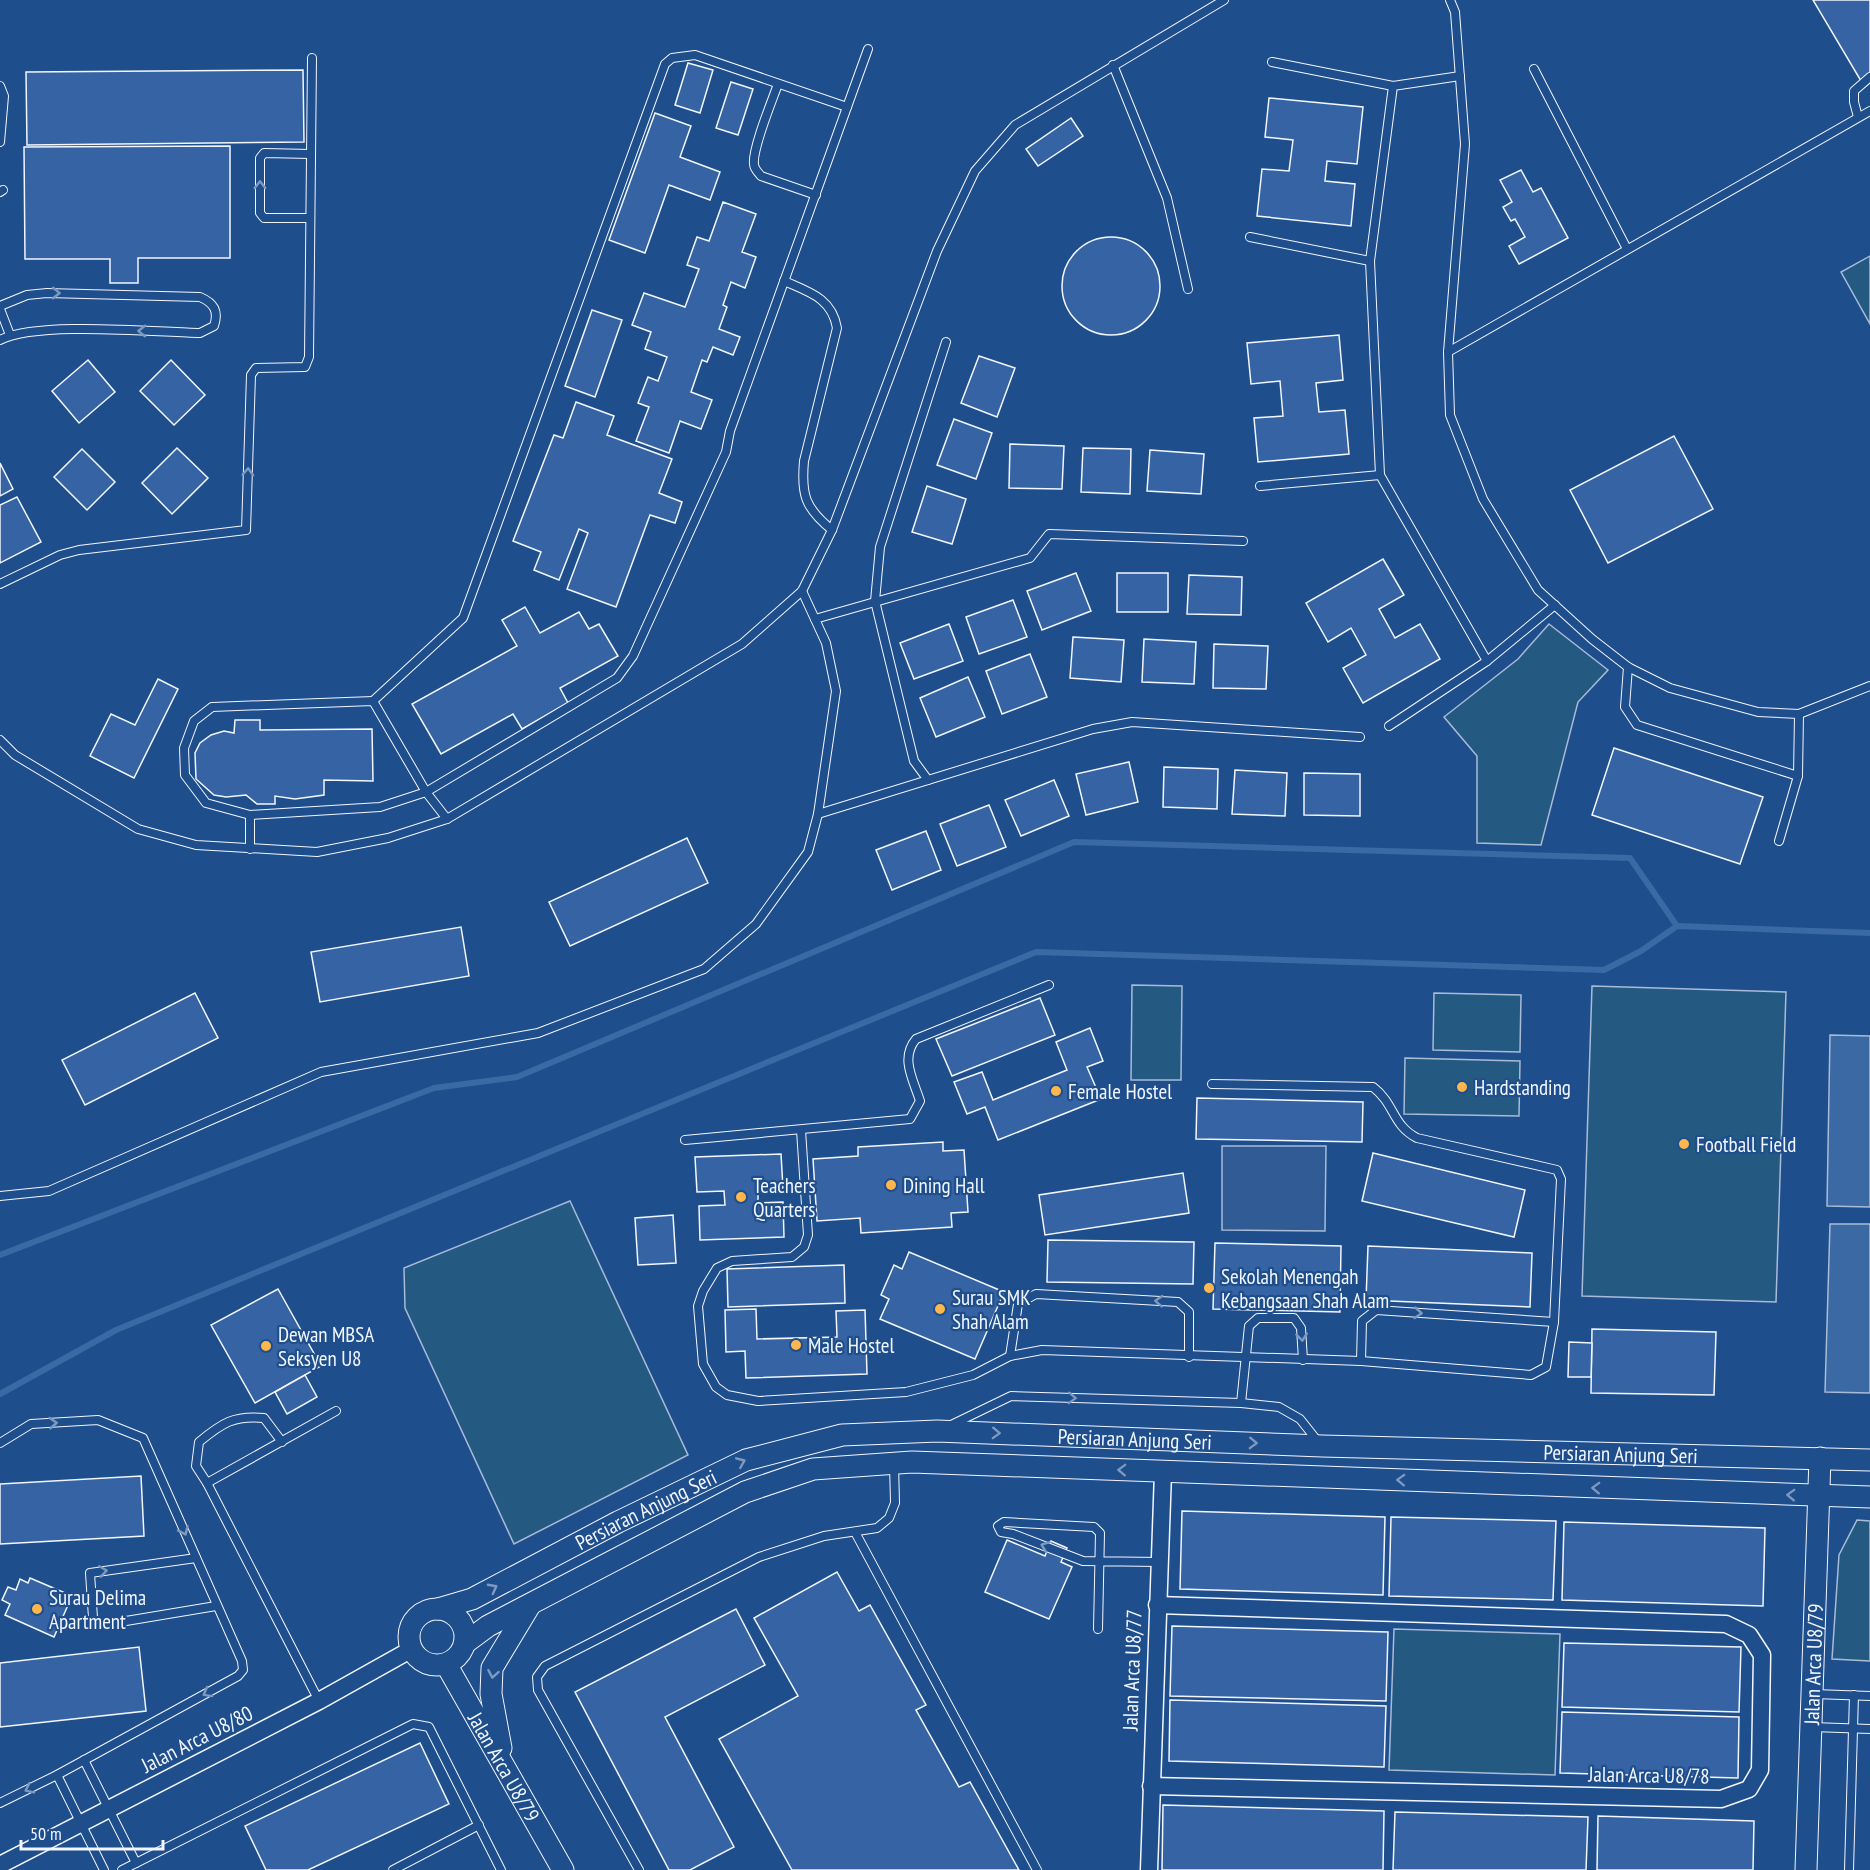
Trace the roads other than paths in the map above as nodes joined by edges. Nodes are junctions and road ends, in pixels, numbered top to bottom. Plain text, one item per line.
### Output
1 (1224, 0) edge
2 (1450, 0) edge
3 (868, 49) dead end
4 (312, 58) dead end
5 (1272, 62) dead end
6 (1113, 65) junction
7 (1534, 69) dead end
8 (1460, 76) junction
9 (1870, 77) edge
10 (778, 84) junction
11 (0, 86) edge
12 (1393, 86) junction
13 (847, 107) junction
14 (1870, 111) edge
15 (1858, 117) junction
16 (0, 142) edge
17 (311, 154) junction
18 (816, 195) junction
19 (310, 218) junction
20 (1250, 237) dead end
21 (1627, 249) junction
22 (1370, 261) junction
23 (784, 281) junction
24 (1188, 289) dead end
25 (0, 308) edge
26 (10, 335) junction
27 (0, 340) edge
28 (946, 342) dead end
29 (1448, 352) junction
30 (1380, 475) junction
31 (1260, 486) dead end
32 (832, 530) junction
33 (1243, 541) dead end
34 (0, 584) edge
35 (802, 591) junction
36 (875, 601) junction
37 (1555, 605) junction
38 (815, 619) junction
39 (1487, 661) junction
40 (1628, 667) junction
41 (1870, 686) edge
42 (373, 701) junction
43 (1798, 714) junction
44 (1389, 726) dead end
45 (1360, 737) dead end
46 (0, 740) edge
47 (1798, 776) junction
48 (928, 780) junction
49 (426, 792) junction
50 (250, 814) junction
51 (818, 814) junction
52 (447, 819) junction
53 (1779, 841) dead end
54 (250, 849) junction
55 (1049, 985) dead end
56 (1212, 1084) dead end
57 (801, 1130) junction
58 (685, 1140) dead end
59 (0, 1196) edge
60 (1554, 1322) junction
61 (1010, 1356) junction
62 (1189, 1357) junction
63 (1245, 1358) junction
64 (1303, 1360) junction
65 (1361, 1361) junction
66 (1241, 1403) junction
67 (336, 1411) dead end
68 (937, 1431) junction
69 (282, 1442) junction
70 (0, 1443) edge
71 (1322, 1446) junction
72 (1820, 1458) junction
73 (1870, 1460) edge
74 (894, 1463) junction
75 (1163, 1472) junction
76 (207, 1483) junction
77 (1820, 1496) junction
78 (1870, 1497) edge
79 (855, 1532) junction
80 (196, 1558) junction
81 (1100, 1561) junction
82 (1159, 1562) junction
83 (530, 1604) junction
84 (1157, 1605) junction
85 (216, 1606) junction
86 (438, 1609) junction
87 (1098, 1629) dead end
88 (465, 1643) junction
89 (412, 1649) junction
90 (446, 1664) junction
91 (1813, 1694) junction
92 (1854, 1695) junction
93 (1870, 1696) edge
94 (319, 1701) junction
95 (1812, 1727) junction
96 (1852, 1728) junction
97 (1870, 1729) edge
98 (84, 1760) junction
99 (504, 1766) junction
100 (57, 1775) junction
101 (1151, 1786) junction
102 (0, 1803) edge
103 (109, 1809) junction
104 (81, 1825) junction
105 (480, 1825) junction
106 (136, 1863) junction
107 (0, 1865) edge
108 (104, 1870) edge
109 (122, 1870) edge
110 (393, 1870) edge
111 (501, 1870) edge
112 (563, 1870) edge
113 (639, 1870) edge
114 (1037, 1870) edge
115 (1149, 1870) edge
116 (1806, 1870) edge
117 (1849, 1870) edge

1 - 6 lane
2 - 8 lane
3 - 13 lane
4 - 17 lane
5 - 12 lane
6 - 24 lane
6 - 32 lane
7 - 21 lane
8 - 12 lane
8 - 29 lane
9 - 15 lane
10 - 13 lane
10 - 18 lane
10 - 42 lane
11 - 16 lane
12 - 22 lane
13 - 18 lane
14 - 15 lane
15 - 21 lane
17 - 19 lane
19 -> 17 lane
18 - 23 lane
34 -> 19 lane
20 - 22 lane
21 - 29 lane
22 - 30 lane
23 - 32 lane
23 - 49 lane
25 - 26 lane
25 -> 26 lane
26 - 27 lane
28 - 36 lane
29 - 37 lane
30 - 31 lane
30 - 39 lane
32 - 35 lane
33 - 36 lane
35 - 38 lane
35 - 52 lane
36 - 38 lane
36 - 48 lane
37 - 39 lane
37 - 40 lane
38 - 51 lane
39 - 44 lane
40 - 43 lane
40 - 47 lane
41 - 43 lane
42 - 49 lane
42 - 50 lane
43 - 47 lane
45 - 48 lane
46 - 54 lane
47 - 53 lane
48 - 51 lane
49 - 50 lane
49 - 52 lane
50 - 54 lane
51 - 59 lane
52 - 54 lane
55 - 57 lane
56 - 60 lane
57 - 58 lane
57 - 61 lane
60 - 65 lane
65 -> 60 lane
61 - 62 lane
62 -> 61 lane
62 - 63 lane
63 - 64 lane
63 -> 64 lane
63 - 66 lane
64 - 65 lane
68 -> 66 lane
66 - 71 lane
67 - 69 lane
68 -> 71 street, Persiaran Anjung Seri
86 -> 68 street, Persiaran Anjung Seri
69 - 76 lane
69 - 76 lane
70 -> 80 lane
71 - 72 street, Persiaran Anjung Seri
72 - 73 street, Persiaran Anjung Seri
72 - 77 street, Jalan Arca U8/79
75 -> 74 street, Persiaran Anjung Seri
74 - 79 lane
74 - 83 street, Persiaran Anjung Seri
77 -> 75 street, Persiaran Anjung Seri
75 - 82 street, Jalan Arca U8/77
76 - 94 lane
77 - 78 street, Persiaran Anjung Seri
77 - 91 street, Jalan Arca U8/79
79 - 113 lane
79 - 114 lane
80 - 85 lane
85 -> 80 lane
81 -> 81 lane
81 - 82 lane
81 - 87 lane
82 - 84 street, Jalan Arca U8/77
83 - 88 street, Persiaran Anjung Seri
83 -> 99 street
84 - 101 street, Jalan Arca U8/77
84 - 101 street, Jalan Arca U8/78
85 -> 98 lane
86 - 88 street
86 - 89 street
88 - 90 street
89 - 90 street
89 - 94 street, Jalan Arca U8/80
90 - 99 street, Jalan Arca U8/79
91 - 92 lane
91 - 95 street, Jalan Arca U8/79
92 - 93 lane
92 - 96 lane
94 - 103 street, Jalan Arca U8/80
95 - 96 lane
95 - 116 street, Jalan Arca U8/79
96 - 97 lane
96 - 117 lane
98 - 100 lane
98 - 103 lane
99 - 112 street, Jalan Arca U8/79
100 -> 102 lane
100 - 104 lane
101 - 115 street, Jalan Arca U8/77
103 - 104 street, Jalan Arca U8/80
103 - 106 lane
104 - 107 street, Jalan Arca U8/80
104 - 108 lane
105 - 106 lane
105 - 110 lane
105 - 111 lane
106 - 109 lane

